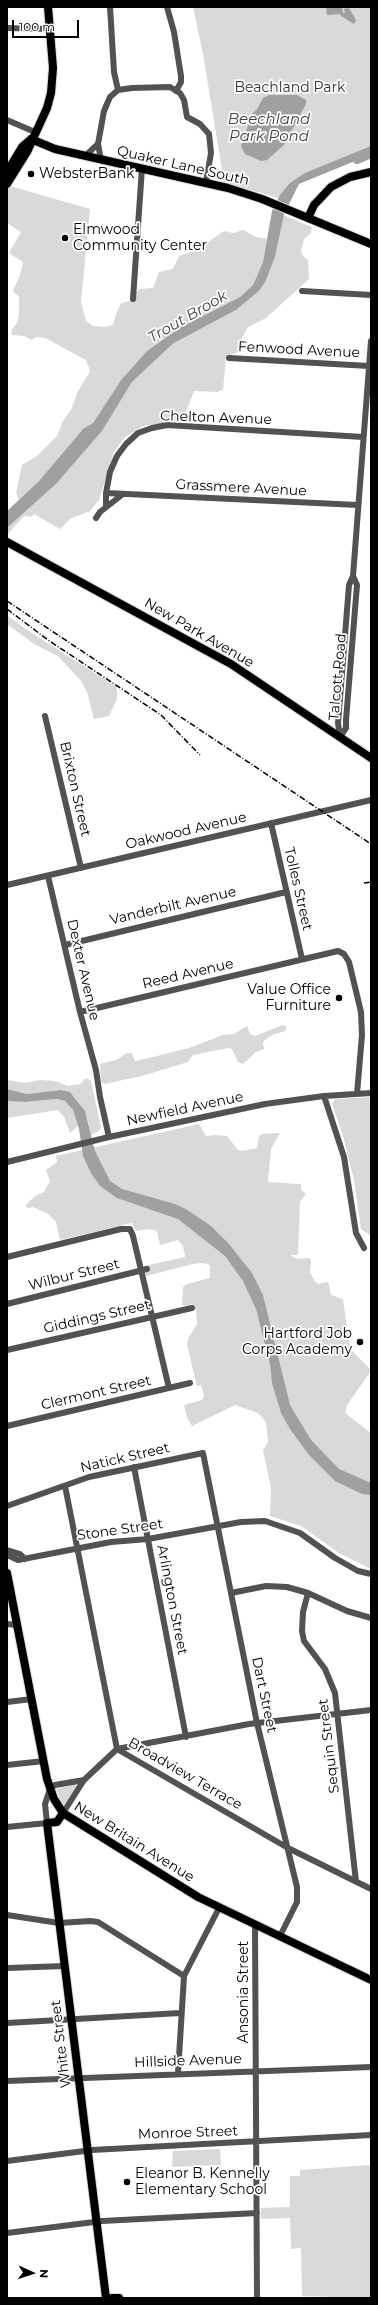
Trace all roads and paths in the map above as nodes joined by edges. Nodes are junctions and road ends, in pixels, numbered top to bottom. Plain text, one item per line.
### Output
1 (48, 7) edge
2 (110, 7) edge
3 (167, 7) edge
4 (7, 28) edge
5 (50, 29) junction
6 (118, 90) junction
7 (176, 91) junction
8 (7, 120) edge
9 (33, 136) junction
10 (98, 144) junction
11 (85, 156) junction
12 (101, 160) junction
13 (142, 168) junction
14 (7, 172) edge
15 (371, 172) edge
16 (206, 182) junction
17 (7, 184) edge
18 (308, 218) junction
19 (371, 244) edge
20 (302, 291) dead end
21 (371, 295) edge
22 (133, 299) dead end
23 (371, 341) edge
24 (229, 358) dead end
25 (369, 366) junction
26 (363, 437) junction
27 (106, 493) junction
28 (123, 494) junction
29 (358, 505) junction
30 (106, 507) junction
31 (96, 518) dead end
32 (7, 542) edge
33 (353, 576) junction
34 (348, 609) junction
35 (356, 609) junction
36 (343, 661) junction
37 (351, 662) junction
38 (45, 716) dead end
39 (340, 737) junction
40 (371, 758) edge
41 (371, 800) edge
42 (271, 823) junction
43 (81, 868) junction
44 (48, 876) junction
45 (7, 885) edge
46 (286, 892) junction
47 (64, 945) junction
48 (302, 959) junction
49 (80, 1012) junction
50 (371, 1093) edge
51 (357, 1094) junction
52 (324, 1096) junction
53 (109, 1137) junction
54 (7, 1162) edge
55 (364, 1248) dead end
56 (7, 1257) edge
57 (144, 1270) junction
58 (7, 1304) edge
59 (192, 1308) dead end
60 (151, 1316) junction
61 (7, 1350) edge
62 (190, 1383) dead end
63 (169, 1388) junction
64 (7, 1426) edge
65 (203, 1453) joint
66 (134, 1468) junction
67 (65, 1486) junction
68 (7, 1506) edge
69 (218, 1526) junction
70 (148, 1539) junction
71 (77, 1548) junction
72 (7, 1550) edge
73 (7, 1555) edge
74 (25, 1559) junction
75 (7, 1572) edge
76 (371, 1574) edge
77 (8, 1588) edge
78 (230, 1593) junction
79 (308, 1593) junction
80 (371, 1618) edge
81 (7, 1624) edge
82 (17, 1625) junction
83 (32, 1699) junction
84 (7, 1702) edge
85 (371, 1710) edge
86 (339, 1714) junction
87 (257, 1723) junction
88 (186, 1737) junction
89 (117, 1749) junction
90 (44, 1761) junction
91 (7, 1765) edge
92 (84, 1780) junction
93 (50, 1789) junction
94 (63, 1813) junction
95 (47, 1823) junction
96 (7, 1827) edge
97 (288, 1848) junction
98 (356, 1882) junction
99 (371, 1889) edge
100 (219, 1908) junction
101 (7, 1914) edge
102 (59, 1923) junction
103 (256, 1925) junction
104 (280, 1936) junction
105 (65, 1966) junction
106 (7, 1968) edge
107 (184, 1976) junction
108 (371, 1980) edge
109 (180, 2013) junction
110 (71, 2020) junction
111 (7, 2023) edge
112 (371, 2066) edge
113 (256, 2071) junction
114 (178, 2073) junction
115 (78, 2078) junction
116 (7, 2081) edge
117 (371, 2135) edge
118 (256, 2142) junction
119 (88, 2150) junction
120 (7, 2161) edge
121 (257, 2213) junction
122 (97, 2221) junction
123 (7, 2233) edge
124 (106, 2298) edge
125 (112, 2298) edge
126 (119, 2298) edge
127 (257, 2298) edge

1 - 5 main road
2 - 6 street
3 - 7 street
4 - 5 street
5 - 9 main road
6 - 7 street
6 - 10 street
7 - 16 street
8 - 9 street
9 - 11 main road, Quaker Lane South
9 - 14 main road
9 - 17 main road
10 - 11 street
10 - 12 street
11 - 12 main road, Quaker Lane South
12 - 13 main road, Quaker Lane South
13 - 16 main road, Quaker Lane South
13 - 22 street
15 - 18 main road
16 - 18 main road, Quaker Lane South
18 - 19 main road, Quaker Lane South
20 - 21 street
23 - 25 street, Talcott Road
24 - 25 street, Fenwood Avenue
25 - 26 street, Talcott Road
26 - 27 street, Chelton Avenue
26 - 29 street, Talcott Road
27 - 28 street, Grassmere Avenue
27 - 30 street
28 - 29 street, Grassmere Avenue
28 - 30 street
29 - 33 street, Talcott Road
30 - 31 street
32 - 39 main road, New Park Avenue
33 - 34 street, Talcott Road
33 - 35 street, Talcott Road
34 - 35 street
34 - 36 street, Talcott Road
35 - 37 street, Talcott Road
36 - 37 street
36 - 39 street, Talcott Road
37 - 39 street, Talcott Road
38 - 43 street, Brixton Street
39 - 40 main road, New Park Avenue
41 - 42 street, Oakwood Avenue
42 - 43 street, Oakwood Avenue
42 - 46 street, Tolles Street
43 - 44 street, Oakwood Avenue
44 - 45 street, Oakwood Avenue
44 - 47 street, Dexter Avenue
46 - 47 street, Vanderbilt Avenue
46 - 48 street, Tolles Street
47 - 49 street, Dexter Avenue
48 - 49 street, Reed Avenue
48 - 51 street, Reed Avenue
49 - 53 street, Dexter Avenue
50 - 51 street, Newfield Avenue
51 - 52 street, Newfield Avenue
52 - 53 street, Newfield Avenue
52 - 55 street
53 - 54 street, Newfield Avenue
56 - 57 street
57 - 58 street, Wilbur Street
57 - 60 street
59 - 60 street, Giddings Street
60 - 61 street, Giddings Street
60 - 63 street
62 - 63 street, Clermont Street
63 - 64 street, Clermont Street
65 - 66 street, Natick Street
65 - 69 street, Dart Street
66 - 67 street, Natick Street
66 - 70 street, Arlington Street
67 - 68 street, Natick Street
67 - 71 street, Broadview Terrace
69 - 70 street, Stone Street
69 - 76 street, Stone Street
69 - 78 street, Dart Street
70 - 71 street, Stone Street
70 - 88 street, Arlington Street
71 - 74 street, Stone Street
71 - 89 street, Broadview Terrace
72 - 74 street
73 - 74 street, Stone Street
75 - 77 main road, New Britain Avenue
77 - 82 main road, New Britain Avenue
78 - 79 street
78 - 87 street, Dart Street
79 - 80 street
79 - 86 street, Sequin Street
81 - 82 street
82 - 83 main road, New Britain Avenue
83 - 84 street
83 - 90 main road, New Britain Avenue
85 - 86 street
86 - 87 street
86 - 98 street, Sequin Street
87 - 88 street
87 - 97 street, Dart Street
88 - 89 street
89 - 92 street
89 - 97 street, Broadview Terrace
90 - 91 street
90 - 93 main road, New Britain Avenue
92 - 93 street
92 - 94 street
93 - 94 main road, New Britain Avenue
93 - 95 street, White Street
94 - 95 main road
94 - 100 main road, New Britain Avenue
95 - 96 street
95 - 102 main road, White Street
97 - 98 street, Broadview Terrace
97 - 104 street, Dart Street
98 - 99 street, Broadview Terrace
100 - 103 main road, New Britain Avenue
100 - 107 street
101 - 102 street
102 - 105 main road, White Street
102 - 107 street
103 - 104 main road, New Britain Avenue
103 - 113 street, Ansonia Street
104 - 108 main road, New Britain Avenue
105 - 106 street
105 - 110 main road, White Street
107 - 109 street
109 - 110 street
109 - 114 street
110 - 111 street
110 - 115 main road, White Street
112 - 113 street, Hillside Avenue
113 - 114 street, Hillside Avenue
113 - 118 street, Ansonia Street
114 - 115 street, Hillside Avenue
115 - 116 street, Hillside Avenue
115 - 119 main road, White Street
117 - 118 street, Monroe Street
118 - 119 street, Monroe Street
118 - 121 street, Ansonia Street
119 - 120 street, Monroe Street
119 - 122 main road, White Street
121 - 122 street
121 - 127 street, Ansonia Street
122 - 123 street
122 - 124 main road, White Street
125 - 126 main road

